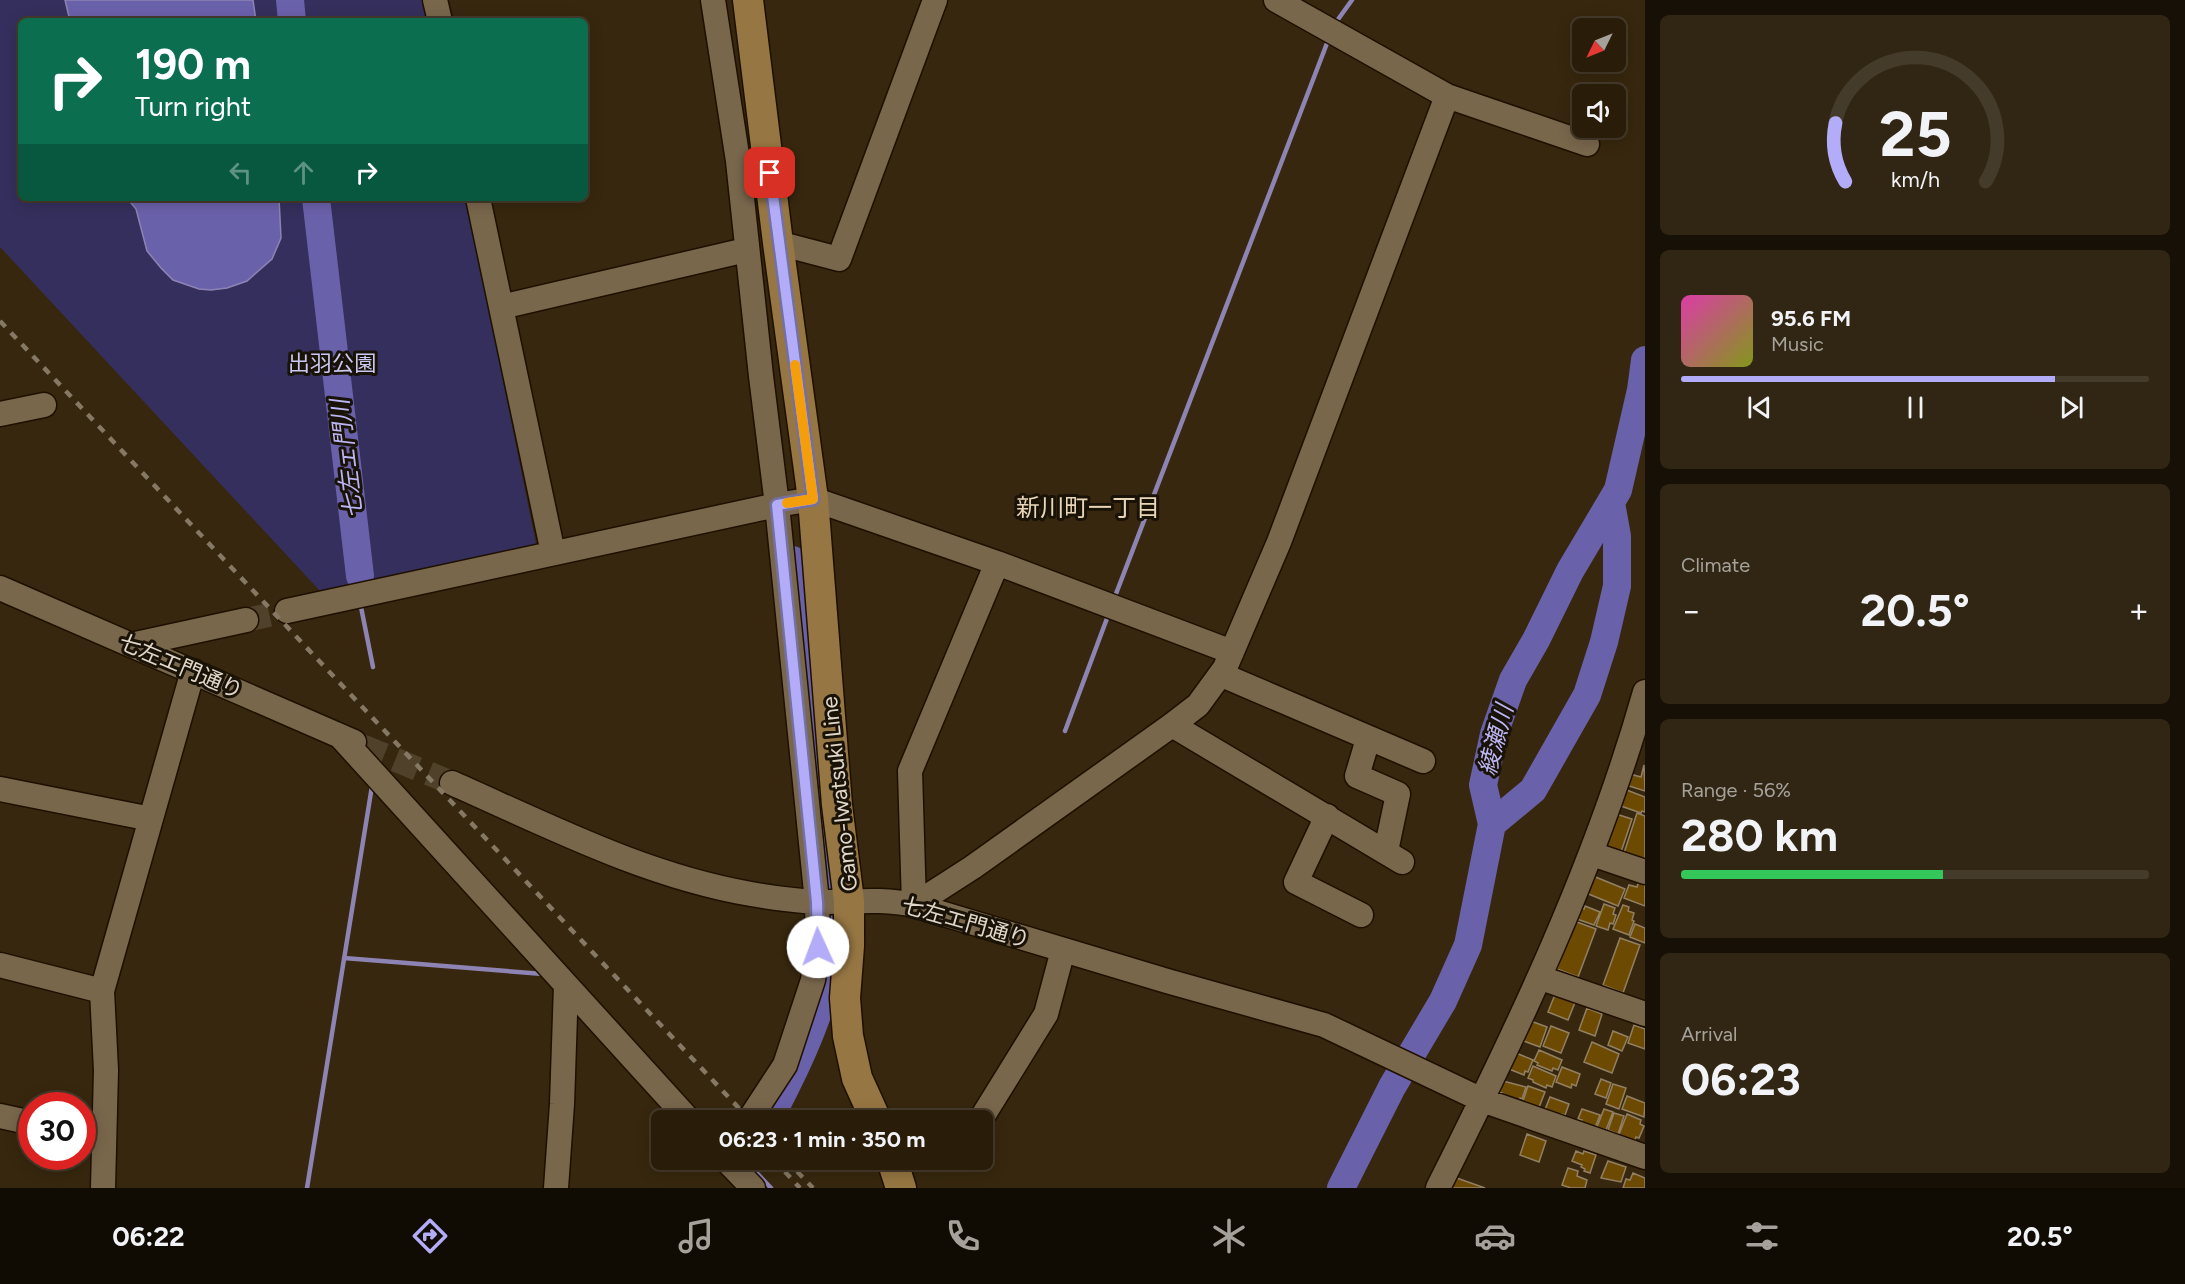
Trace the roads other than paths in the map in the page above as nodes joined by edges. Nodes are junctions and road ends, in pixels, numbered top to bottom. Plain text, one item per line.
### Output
1 (435, 0) edge
2 (713, 0) edge
3 (748, 0) edge
4 (935, 0) edge
5 (1276, 0) edge
6 (439, 18) edge
7 (1447, 96) junction
8 (1587, 144) dead end
9 (479, 201) edge
10 (778, 243) junction
11 (746, 250) junction
12 (501, 307) junction
13 (44, 405) dead end
14 (0, 414) edge
15 (813, 499) junction
16 (777, 505) junction
17 (553, 553) junction
18 (997, 563) junction
19 (0, 588) edge
20 (287, 611) tunnel mouth
21 (246, 620) tunnel mouth
22 (131, 645) junction
23 (1226, 665) junction
24 (194, 671) junction
25 (1645, 692) edge
26 (1172, 725) junction
27 (339, 736) junction
28 (1368, 739) junction
29 (1639, 740) edge
30 (362, 746) tunnel mouth
31 (1423, 761) dead end
32 (452, 783) tunnel mouth
33 (0, 789) edge
34 (1327, 816) junction
35 (152, 819) junction
36 (1592, 854) junction
37 (1645, 872) edge
38 (849, 901) junction
39 (817, 902) junction
40 (914, 905) junction
41 (1362, 915) dead end
42 (1063, 950) junction
43 (0, 964) edge
44 (1541, 978) junction
45 (566, 985) junction
46 (102, 991) junction
47 (1645, 1014) edge
48 (1475, 1097) junction
49 (680, 1110) edge
50 (756, 1110) edge
51 (872, 1110) edge
52 (987, 1110) edge
53 (0, 1116) edge
54 (18, 1120) edge
55 (96, 1122) edge
56 (96, 1152) edge
57 (1645, 1157) edge
58 (736, 1170) edge
59 (895, 1170) edge
60 (103, 1188) edge
61 (556, 1188) edge
62 (753, 1188) edge
63 (901, 1188) edge
64 (1438, 1188) edge

1 - 6 street
2 - 11 street
3 - 10 main road, Gamo-Iwatsuki Line
4 - 10 street
5 - 7 street
7 - 8 street
7 - 23 street
9 - 12 street
10 - 15 main road, Gamo-Iwatsuki Line
11 - 12 street
11 - 16 street
12 - 17 street
13 - 14 street
15 - 16 street
15 - 18 street
15 - 38 main road, Gamo-Iwatsuki Line
16 - 17 street
16 - 39 street
17 - 20 street
18 - 23 street
18 - 40 street
19 - 22 street, 七左エ門通り
21 - 22 street
22 - 24 street, 七左エ門通り
23 - 26 street
23 - 28 street
24 - 27 street, 七左エ門通り
24 - 35 street
25 - 29 street
26 - 34 street
26 - 40 street
27 - 30 street, 七左エ門通り
27 - 45 street
28 - 31 street
28 - 34 street
29 - 36 street
32 - 39 street, 七左エ門通り
33 - 35 street
34 - 41 street
35 - 46 street
36 - 37 street
36 - 44 street
38 - 39 street, 七左エ門通り
38 - 40 street, 七左エ門通り
38 - 51 main road, Gamo-Iwatsuki Line
39 - 50 street
40 - 42 street, 七左エ門通り
42 - 48 street, 七左エ門通り
42 - 52 street
43 - 46 street
44 - 47 street
44 - 48 street
45 - 49 street
45 - 61 street
46 - 55 street
48 - 57 street, 七左エ門通り
48 - 64 street
53 - 54 street
56 - 60 street
58 - 62 street
59 - 63 main road

